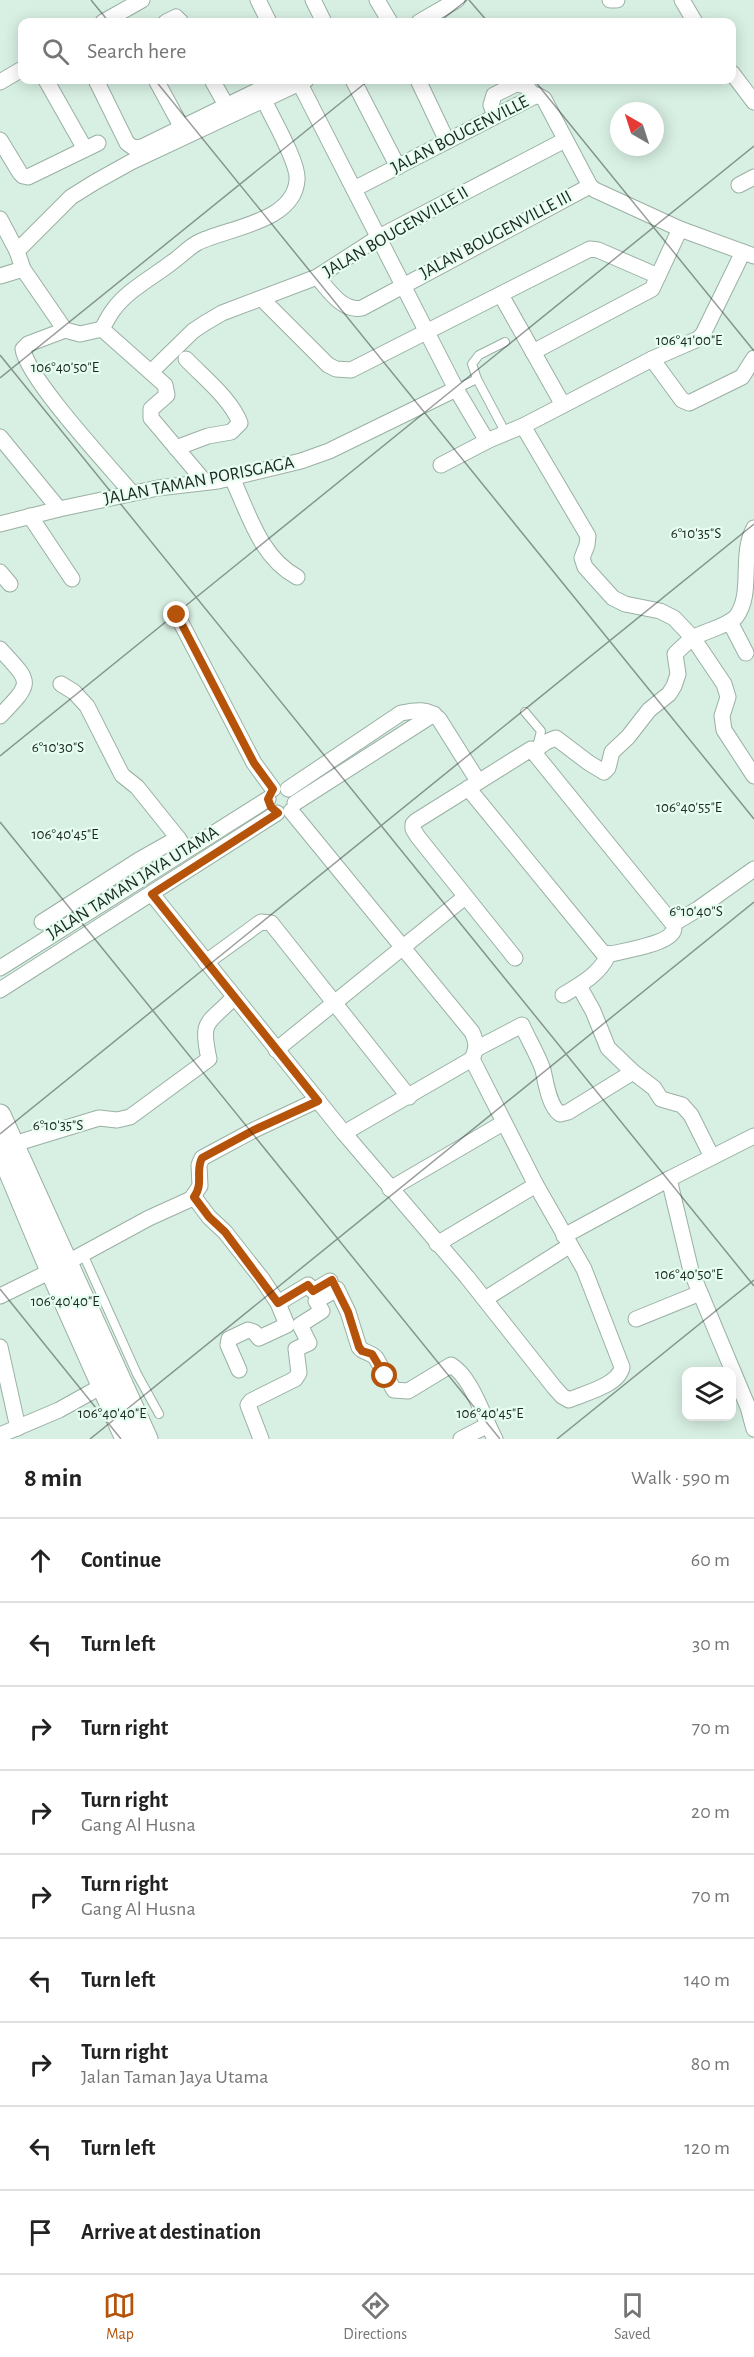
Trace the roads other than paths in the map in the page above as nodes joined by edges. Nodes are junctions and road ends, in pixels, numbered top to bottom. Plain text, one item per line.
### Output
1 (142, 0) edge
2 (259, 0) edge
3 (313, 0) edge
4 (377, 0) edge
5 (457, 0) edge
6 (610, 0) edge
7 (617, 0) edge
8 (682, 0) edge
9 (110, 18) edge
10 (267, 18) edge
11 (322, 18) edge
12 (388, 18) edge
13 (426, 18) edge
14 (693, 18) edge
15 (18, 71) edge
16 (736, 78) edge
17 (0, 82) edge
18 (49, 84) edge
19 (98, 84) edge
20 (158, 84) edge
21 (214, 84) edge
22 (271, 84) edge
23 (295, 84) edge
24 (302, 84) edge
25 (356, 84) edge
26 (420, 84) edge
27 (264, 100) junction
28 (754, 102) edge
29 (226, 105) junction
30 (181, 126) junction
31 (0, 140) edge
32 (565, 140) junction
33 (447, 141) junction
34 (398, 166) junction
35 (754, 177) edge
36 (739, 185) dead end
37 (590, 186) junction
38 (354, 189) junction
39 (0, 219) edge
40 (680, 228) junction
41 (379, 237) junction
42 (17, 251) junction
43 (748, 254) edge
44 (23, 269) junction
45 (0, 276) edge
46 (658, 276) junction
47 (317, 277) junction
48 (402, 285) junction
49 (501, 295) junction
50 (262, 299) junction
51 (102, 329) junction
52 (65, 330) junction
53 (427, 332) junction
54 (504, 342) dead end
55 (533, 352) junction
56 (754, 358) edge
57 (186, 359) dead end
58 (652, 359) junction
59 (151, 372) junction
60 (477, 379) junction
61 (456, 389) junction
62 (563, 405) junction
63 (502, 426) dead end
64 (523, 426) junction
65 (0, 437) edge
66 (489, 440) junction
67 (176, 448) junction
68 (441, 465) dead end
69 (232, 478) junction
70 (205, 482) junction
71 (132, 493) junction
72 (59, 509) junction
73 (30, 516) junction
74 (0, 525) edge
75 (754, 528) edge
76 (0, 572) edge
77 (297, 578) dead end
78 (72, 579) dead end
79 (10, 584) dead end
80 (177, 615) dead end
81 (730, 622) junction
82 (693, 638) junction
83 (0, 648) edge
84 (746, 653) dead end
85 (61, 684) dead end
86 (525, 712) dead end
87 (434, 714) junction
88 (0, 716) edge
89 (532, 751) junction
90 (754, 776) edge
91 (473, 784) junction
92 (276, 792) junction
93 (288, 809) junction
94 (182, 844) junction
95 (140, 860) junction
96 (754, 869) edge
97 (147, 874) junction
98 (152, 894) junction
99 (465, 897) junction
100 (66, 917) junction
101 (42, 922) dead end
102 (673, 924) junction
103 (402, 948) junction
104 (608, 955) junction
105 (515, 958) dead end
106 (206, 963) junction
107 (0, 968) edge
108 (579, 986) junction
109 (0, 990) edge
110 (564, 995) dead end
111 (234, 997) junction
112 (334, 1003) junction
113 (276, 1050) junction
114 (474, 1054) junction
115 (633, 1072) junction
116 (409, 1097) junction
117 (318, 1101) junction
118 (0, 1115) edge
119 (503, 1123) junction
120 (344, 1133) junction
121 (752, 1142) edge
122 (3, 1148) edge
123 (712, 1157) junction
124 (669, 1179) junction
125 (536, 1185) junction
126 (390, 1189) junction
127 (194, 1197) junction
128 (567, 1241) junction
129 (437, 1244) junction
130 (67, 1262) junction
131 (337, 1289) junction
132 (700, 1293) junction
133 (0, 1296) edge
134 (485, 1299) junction
135 (278, 1303) junction
136 (636, 1319) dead end
137 (1, 1355) edge
138 (239, 1370) dead end
139 (109, 1385) junction
140 (751, 1405) edge
141 (159, 1414) dead end
142 (18, 1428) junction
143 (754, 1429) edge
144 (491, 1432) edge
145 (0, 1435) edge
146 (126, 1439) edge
147 (147, 1439) edge
148 (261, 1439) edge
149 (461, 1439) edge

1 - 9 street
2 - 10 street
3 - 11 street
4 - 12 street
5 - 13 street
6 - 7 street
8 - 14 street
15 - 17 street
16 - 28 street
18 - 31 street
19 - 30 street
20 - 30 street
21 - 29 street
22 - 29 street
23 - 27 street
24 - 38 street
25 - 34 street
26 - 33 street
27 - 42 street
27 - 51 street
29 - 30 street
32 - 33 street, JALAN BOUGENVILLE
32 - 37 street, JALAN BOUGENVILLE
32 - 41 street, JALAN BOUGENVILLE II
33 - 34 street, JALAN BOUGENVILLE
34 - 38 street, JALAN BOUGENVILLE
35 - 36 street
37 - 40 street
37 - 48 street, JALAN BOUGENVILLE III
38 - 41 street
39 - 42 street
40 - 43 street
40 - 46 street
41 - 47 street, JALAN BOUGENVILLE II
41 - 48 street
42 - 44 street
43 - 58 street
44 - 45 street
44 - 52 street
46 - 49 street
46 - 55 street
47 - 48 street, JALAN BOUGENVILLE III
47 - 50 street, JALAN BOUGENVILLE II
48 - 53 street
49 - 53 street
49 - 55 street
50 - 53 street
50 - 59 street, JALAN BOUGENVILLE II
51 - 52 street
51 - 59 street
52 - 71 street
53 - 61 street
54 - 60 lane
55 - 62 street
56 - 58 street
57 - 67 street
58 - 62 street
59 - 67 street
60 - 61 lane
60 - 63 lane
61 - 66 street
61 - 69 street, JALAN TAMAN PORISGAGA
62 - 64 street
64 - 66 street
64 - 82 street
65 - 72 street
66 - 68 street
67 - 70 street
69 - 70 street, JALAN TAMAN PORISGAGA
69 - 77 street
70 - 71 street, JALAN TAMAN PORISGAGA
71 - 72 street, JALAN TAMAN PORISGAGA
72 - 73 street, JALAN TAMAN PORISGAGA
73 - 74 street, JALAN TAMAN PORISGAGA
73 - 78 street
75 - 81 street
76 - 79 street
80 - 92 street
81 - 82 street
81 - 84 street
82 - 89 street
82 - 90 street
83 - 88 street
85 - 94 street
86 - 89 lane
87 - 91 street
87 - 92 street, JALAN TAMAN JAYA UTAMA
87 - 93 street, JALAN TAMAN JAYA UTAMA
89 - 91 street
89 - 102 street
91 - 99 street
91 - 104 street
92 - 93 street
92 - 93 street
92 - 94 street, JALAN TAMAN JAYA UTAMA
93 - 98 street, JALAN TAMAN JAYA UTAMA
93 - 103 street
94 - 95 street
94 - 97 street, JALAN TAMAN JAYA UTAMA
95 - 97 street
95 - 100 street
96 - 102 street
97 - 100 street, JALAN TAMAN JAYA UTAMA
98 - 106 street
98 - 109 street, JALAN TAMAN JAYA UTAMA
99 - 103 street
99 - 105 street
100 - 101 street
100 - 107 street, JALAN TAMAN JAYA UTAMA
102 - 104 street
103 - 112 street
103 - 114 street
104 - 108 street
106 - 111 street
106 - 112 street
108 - 110 street
108 - 115 street
111 - 113 street
111 - 122 street
112 - 113 street
112 - 116 street
113 - 117 street
114 - 115 street
114 - 116 street
114 - 119 street
115 - 123 street
116 - 120 street
117 - 120 street
117 - 127 street
118 - 122 street
119 - 125 street
119 - 126 street
120 - 126 street
121 - 123 street
122 - 130 street
123 - 124 street
124 - 128 street
124 - 132 street
125 - 128 street
125 - 129 street
126 - 129 street
127 - 130 street
127 - 135 street
128 - 134 street
128 - 134 street
129 - 134 street
130 - 133 street
130 - 139 street
131 - 135 street
131 - 144 street
131 - 148 street
132 - 136 street
132 - 140 street
135 - 138 street
137 - 142 street
139 - 141 lane
139 - 142 street
139 - 146 street
139 - 147 street
140 - 143 street
142 - 145 street
144 - 149 street

